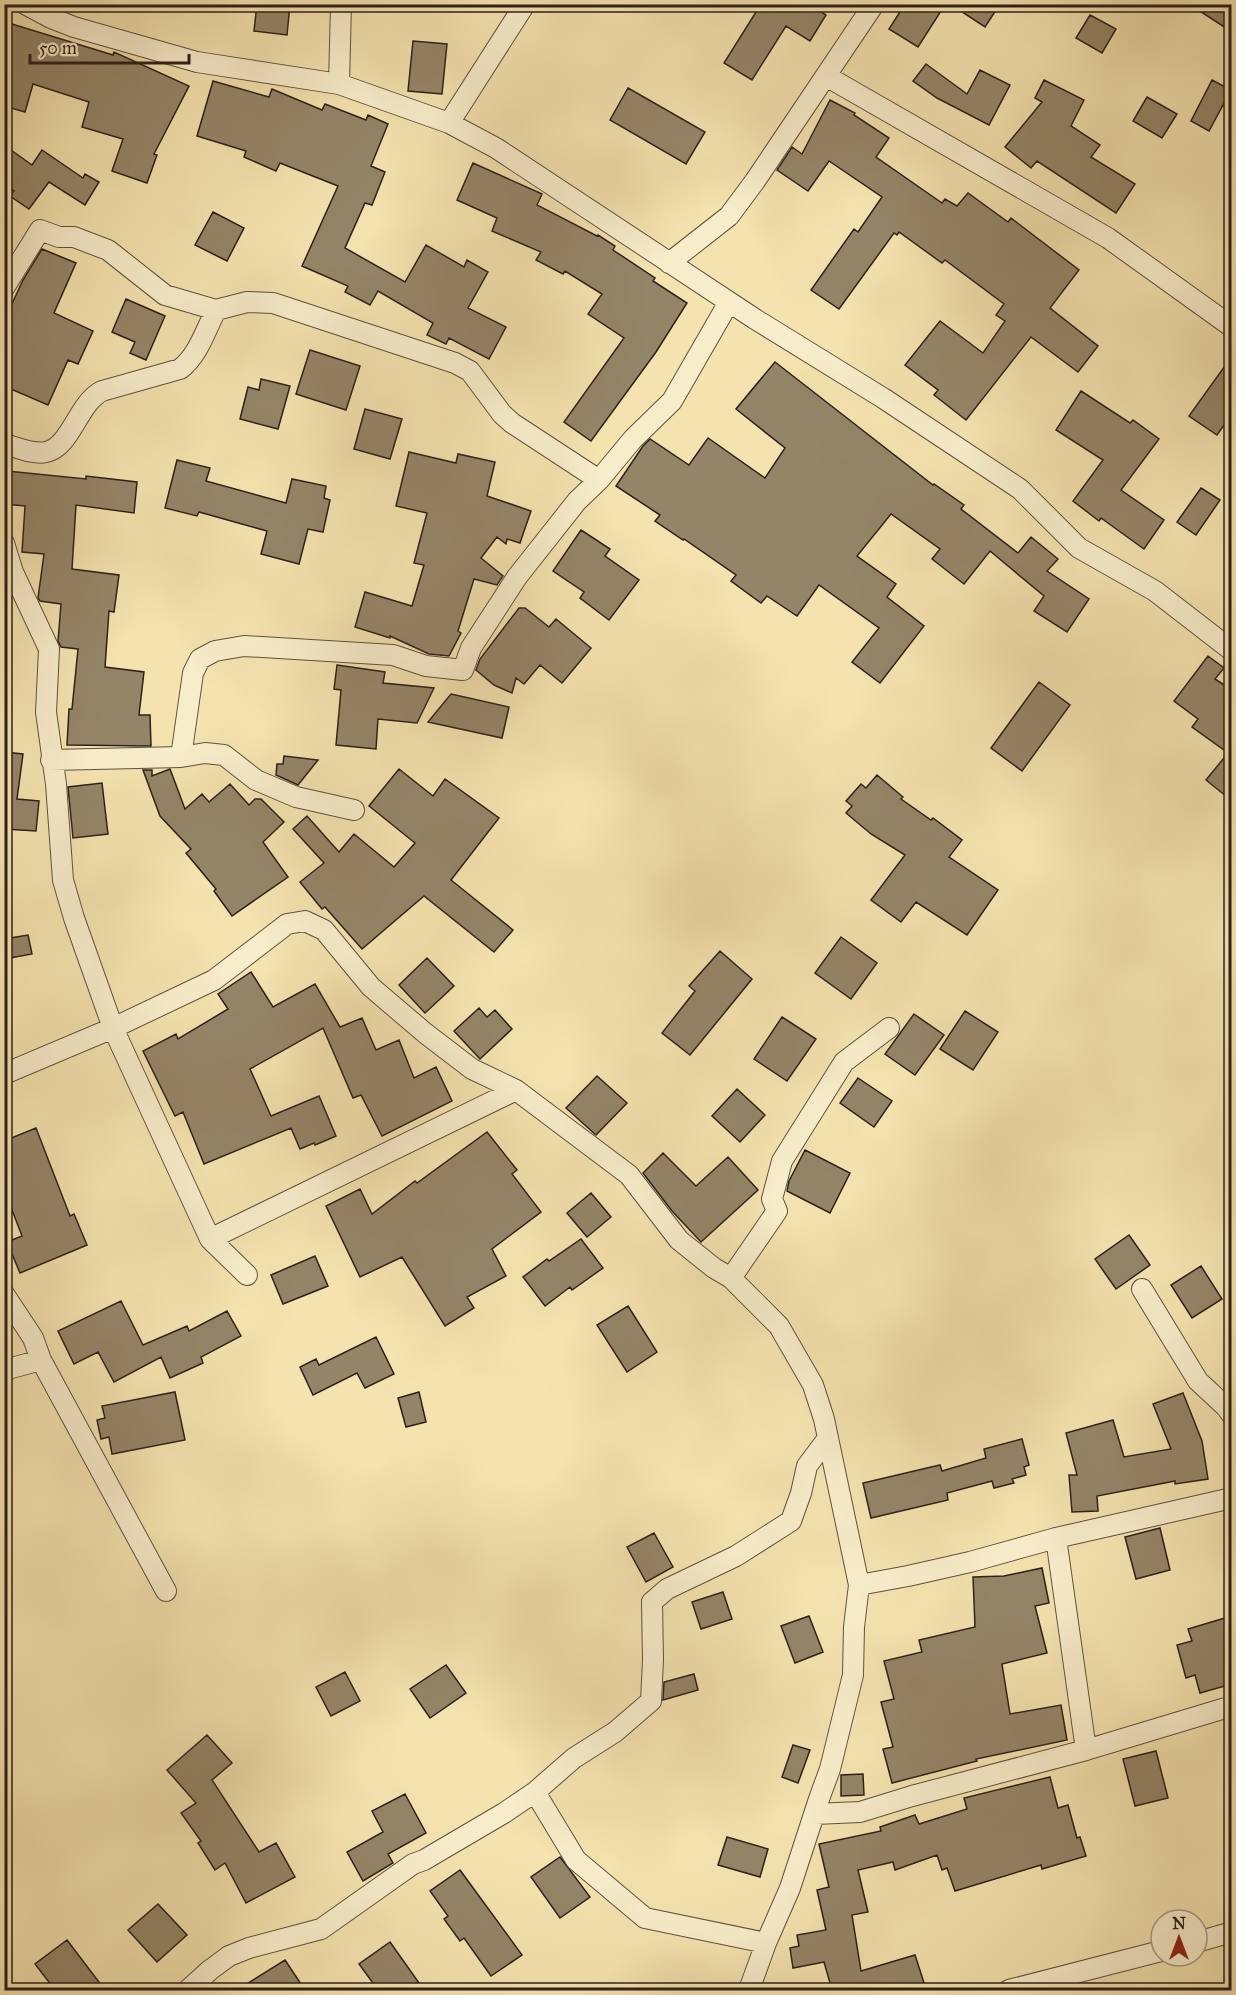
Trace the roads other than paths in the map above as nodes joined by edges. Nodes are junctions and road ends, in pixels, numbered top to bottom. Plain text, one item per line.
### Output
1 (25, 4) edge
2 (341, 4) edge
3 (525, 4) edge
4 (874, 4) edge
5 (826, 76) junction
6 (339, 84) junction
7 (449, 123) junction
8 (669, 262) junction
9 (4, 288) edge
10 (729, 302) junction
11 (216, 310) junction
12 (1232, 327) edge
13 (4, 444) edge
14 (599, 480) junction
15 (4, 543) edge
16 (1230, 649) edge
17 (181, 757) junction
18 (51, 760) junction
19 (354, 810) dead end
20 (113, 1028) junction
21 (889, 1028) dead end
22 (4, 1074) edge
23 (516, 1090) junction
24 (210, 1239) junction
25 (247, 1275) dead end
26 (731, 1278) junction
27 (1142, 1289) dead end
28 (4, 1294) edge
29 (41, 1360) junction
30 (4, 1370) edge
31 (1232, 1415) edge
32 (828, 1438) junction
33 (1232, 1498) edge
34 (1056, 1538) junction
35 (859, 1585) junction
36 (166, 1591) dead end
37 (1232, 1706) edge
38 (1086, 1750) junction
39 (535, 1792) junction
40 (815, 1814) junction
41 (1232, 1932) edge
42 (1209, 1939) edge
43 (766, 1943) junction
44 (1149, 1954) edge
45 (188, 1990) edge
46 (749, 1990) edge
47 (1009, 1990) edge

1 - 6 street
2 - 6 street
3 - 7 street
4 - 5 street
5 - 8 street
5 - 12 street
6 - 7 street
7 - 8 street
8 - 10 street
9 - 11 street
10 - 14 street
10 - 16 street
11 - 13 street
11 - 14 street
14 - 17 street
15 - 18 street
17 - 18 street
17 - 19 street
18 - 20 street
20 - 22 street
20 - 23 street
20 - 24 street
21 - 26 street
23 - 24 street
23 - 26 street
24 - 25 street
26 - 32 street
27 - 31 street
28 - 29 street
29 - 30 street
29 - 36 street
32 - 35 street
32 - 39 street
33 - 34 street
34 - 35 street
34 - 38 street
35 - 40 street
37 - 38 street
38 - 40 street
39 - 43 street
39 - 45 street
40 - 43 street
41 - 42 street
43 - 46 street
44 - 47 street

